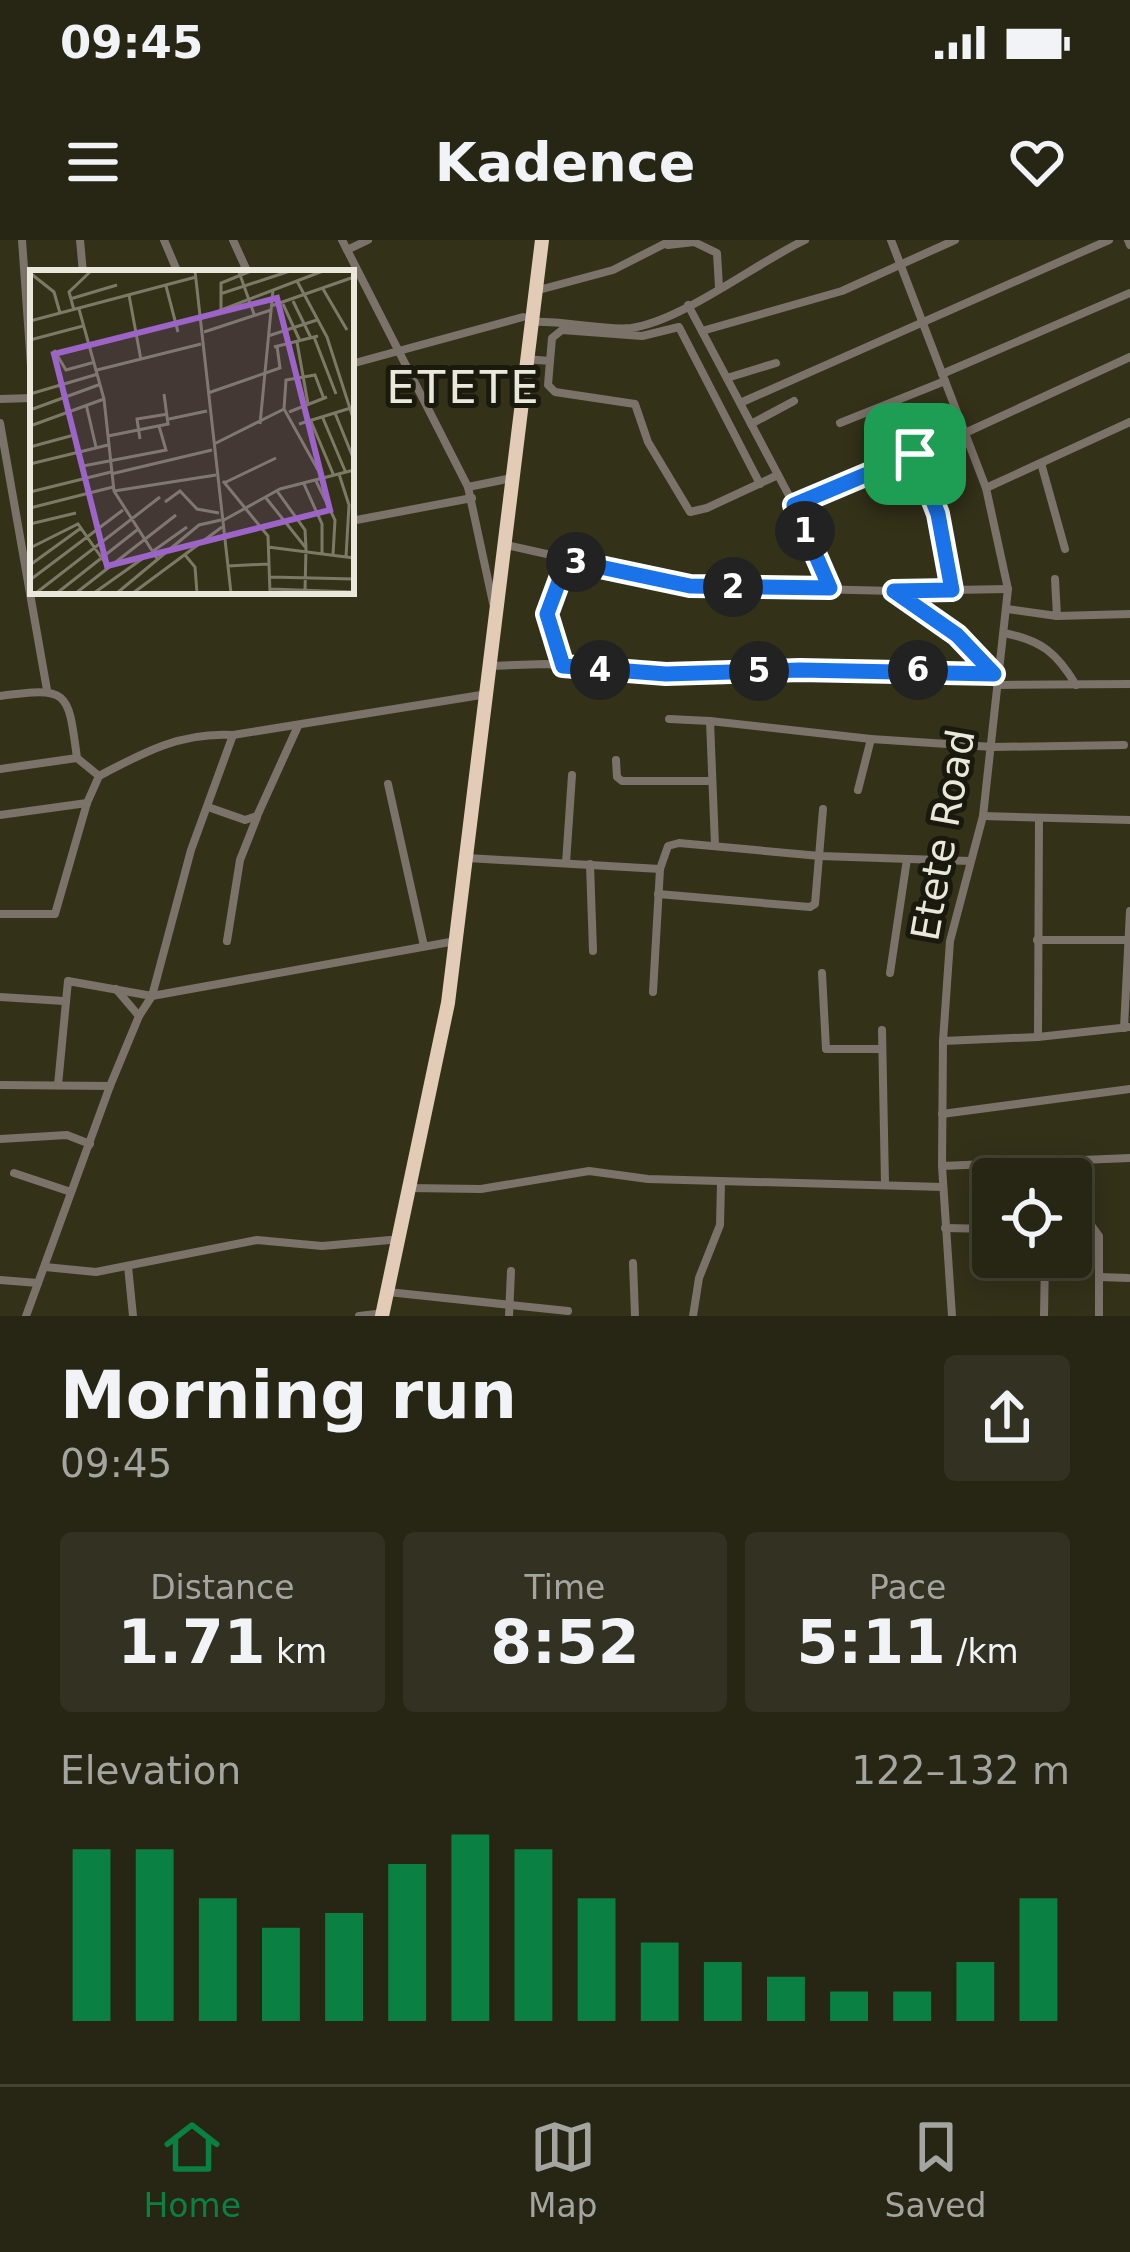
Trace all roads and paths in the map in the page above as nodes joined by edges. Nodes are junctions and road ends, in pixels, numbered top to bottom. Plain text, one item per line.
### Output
1 (22, 240) edge
2 (80, 240) edge
3 (164, 240) edge
4 (233, 240) edge
5 (368, 240) edge
6 (537, 240) edge
7 (805, 240) edge
8 (891, 240) edge
9 (955, 240) edge
10 (1108, 240) edge
11 (695, 241) edge
12 (668, 242) edge
13 (344, 245) edge
14 (899, 263) junction
15 (83, 270) edge
16 (177, 270) edge
17 (247, 270) edge
18 (719, 287) junction
19 (535, 291) junction
20 (1130, 293) edge
21 (688, 305) junction
22 (526, 320) junction
23 (922, 322) junction
24 (702, 332) junction
25 (30, 353) edge
26 (401, 353) junction
27 (1130, 357) edge
28 (525, 359) junction
29 (550, 362) junction
30 (354, 363) edge
31 (776, 363) dead end
32 (727, 378) junction
33 (944, 378) junction
34 (30, 396) edge
35 (0, 399) edge
36 (794, 401) dead end
37 (740, 403) junction
38 (0, 422) edge
39 (1130, 422) edge
40 (840, 423) dead end
41 (751, 424) junction
42 (965, 433) junction
43 (915, 454) junction
44 (1041, 463) junction
45 (778, 475) junction
46 (507, 479) junction
47 (760, 484) junction
48 (468, 487) junction
49 (986, 488) junction
50 (472, 498) junction
51 (794, 505) junction
52 (354, 520) edge
53 (504, 544) junction
54 (1065, 549) dead end
55 (567, 560) junction
56 (1055, 579) dead end
57 (830, 588) junction
58 (1008, 589) junction
59 (952, 590) junction
60 (894, 591) junction
61 (493, 603) junction
62 (1006, 609) junction
63 (1130, 614) edge
64 (1057, 616) junction
65 (1004, 634) junction
66 (490, 666) junction
67 (563, 666) junction
68 (997, 678) junction
69 (1130, 684) edge
70 (1076, 685) junction
71 (46, 690) junction
72 (481, 695) junction
73 (0, 696) edge
74 (669, 719) dead end
75 (710, 722) junction
76 (299, 724) junction
77 (233, 735) junction
78 (871, 739) junction
79 (1124, 745) dead end
80 (993, 747) junction
81 (77, 758) junction
82 (616, 760) dead end
83 (0, 769) edge
84 (572, 775) dead end
85 (99, 776) junction
86 (712, 781) junction
87 (388, 784) dead end
88 (858, 790) dead end
89 (86, 803) junction
90 (208, 807) junction
91 (823, 809) dead end
92 (0, 815) edge
93 (257, 816) junction
94 (983, 816) junction
95 (1040, 818) junction
96 (1130, 820) edge
97 (716, 845) junction
98 (820, 856) junction
99 (467, 858) junction
100 (907, 860) junction
101 (970, 861) junction
102 (566, 863) junction
103 (590, 864) junction
104 (660, 869) junction
105 (658, 894) junction
106 (1130, 911) edge
107 (0, 914) edge
108 (1037, 940) junction
109 (1127, 940) edge
110 (226, 941) dead end
111 (450, 942) junction
112 (424, 946) junction
113 (592, 951) dead end
114 (1128, 964) edge
115 (821, 973) dead end
116 (890, 973) dead end
117 (115, 988) junction
118 (653, 992) dead end
119 (152, 996) junction
120 (0, 997) edge
121 (64, 1001) junction
122 (139, 1016) junction
123 (1127, 1027) edge
124 (882, 1030) dead end
125 (1037, 1037) junction
126 (943, 1041) junction
127 (882, 1049) junction
128 (0, 1085) edge
129 (58, 1085) junction
130 (110, 1086) junction
131 (1130, 1089) edge
132 (426, 1094) junction
133 (942, 1114) junction
134 (0, 1139) edge
135 (90, 1144) junction
136 (1130, 1158) edge
137 (942, 1166) junction
138 (14, 1173) dead end
139 (721, 1182) junction
140 (885, 1184) junction
141 (943, 1187) junction
142 (408, 1188) junction
143 (71, 1192) junction
144 (1092, 1226) edge
145 (945, 1228) junction
146 (972, 1229) edge
147 (390, 1240) junction
148 (633, 1263) dead end
149 (128, 1266) junction
150 (45, 1267) junction
151 (511, 1271) dead end
152 (1099, 1277) junction
153 (1045, 1278) edge
154 (1128, 1278) edge
155 (0, 1280) edge
156 (38, 1283) junction
157 (387, 1292) junction
158 (509, 1311) edge
159 (568, 1311) dead end
160 (26, 1316) edge
161 (133, 1316) edge
162 (358, 1316) edge
163 (378, 1316) edge
164 (635, 1316) edge
165 (693, 1316) edge
166 (952, 1316) edge
167 (1045, 1316) edge
168 (1099, 1316) edge

1 - 25 street
2 - 15 street
3 - 16 street
4 - 17 street
5 - 13 street
6 - 19 highway
6 - 22 highway
7 - 18 street
8 - 14 street, Etete Road
9 - 14 street
10 - 23 street
11 - 12 street
11 - 18 street
12 - 19 street
13 - 26 street
14 - 23 street, Etete Road
14 - 24 street
18 - 21 street
19 - 22 highway
20 - 33 street
21 - 22 street
21 - 24 street
22 - 26 street
22 - 28 highway
22 - 46 highway
23 - 33 street, Etete Road
23 - 37 street
24 - 32 street
26 - 30 street
26 - 48 street
27 - 42 street
28 - 29 street
28 - 53 highway
29 - 47 street
29 - 47 street
31 - 32 street
32 - 37 street
33 - 40 street
33 - 42 street, Etete Road
34 - 35 street
36 - 41 street
37 - 41 street
38 - 71 street
39 - 44 street
41 - 45 street
42 - 43 street
42 - 49 street, Etete Road
43 - 51 street
43 - 59 street
44 - 49 street
44 - 54 street
45 - 47 street
45 - 51 street
46 - 48 street
46 - 61 highway
48 - 50 street
49 - 58 street, Etete Road
50 - 52 street
50 - 61 street
51 - 57 street
53 - 55 street
53 - 66 highway
55 - 57 street
55 - 67 street
56 - 64 street
57 - 60 street
58 - 59 street
58 - 62 street, Etete Road
59 - 60 street
60 - 68 street
61 - 72 highway
62 - 64 street
62 - 65 street, Etete Road
63 - 64 street
65 - 68 street, Etete Road
65 - 70 street
66 - 67 street
66 - 99 highway
67 - 68 street
68 - 70 street
68 - 80 street, Etete Road
69 - 70 street
71 - 73 street
71 - 81 street
72 - 76 street
72 - 111 highway
74 - 75 street
75 - 78 street
75 - 86 street
76 - 77 street
76 - 93 street
77 - 85 street
77 - 90 street
78 - 80 street
78 - 88 street
79 - 80 street
80 - 94 street, Etete Road
81 - 83 street
81 - 85 street
82 - 86 street
84 - 102 street
85 - 89 street
86 - 97 street
87 - 112 street
89 - 92 street
89 - 107 street
90 - 93 street
90 - 119 street
91 - 98 street
93 - 110 street
94 - 95 street
94 - 101 street, Etete Road
95 - 96 street
95 - 108 street
97 - 98 street
97 - 104 street
98 - 100 street
98 - 105 street
99 - 102 street
99 - 132 highway
100 - 101 street
100 - 116 street
101 - 126 street, Etete Road
102 - 103 street
103 - 104 street
103 - 113 street
104 - 105 street
105 - 118 street
106 - 109 street
108 - 109 street
108 - 125 street
109 - 114 street
111 - 112 street
111 - 132 highway
112 - 119 street
114 - 123 street
115 - 127 street
117 - 119 street
117 - 121 street
117 - 122 street
119 - 122 street
120 - 121 street
121 - 129 street
122 - 130 street
123 - 125 street
124 - 127 street
125 - 126 street
126 - 133 street, Etete Road
127 - 140 street
128 - 129 street
129 - 130 street
130 - 135 street
131 - 133 street
132 - 142 highway
132 - 147 highway
133 - 137 street, Etete Road
134 - 135 street
135 - 143 street
136 - 137 street
137 - 141 street, Etete Road
138 - 143 street
139 - 140 street
139 - 142 street
139 - 165 street
140 - 141 street
141 - 145 street, Etete Road
142 - 157 highway
143 - 150 street
144 - 152 street
145 - 146 street
145 - 166 street, Etete Road
147 - 149 street
147 - 163 highway
148 - 164 street
149 - 150 street
149 - 161 street
150 - 156 street
151 - 158 street
152 - 154 street
152 - 168 street
153 - 167 street
155 - 156 street
156 - 160 street
157 - 158 street
157 - 163 highway
158 - 159 street
162 - 163 street

